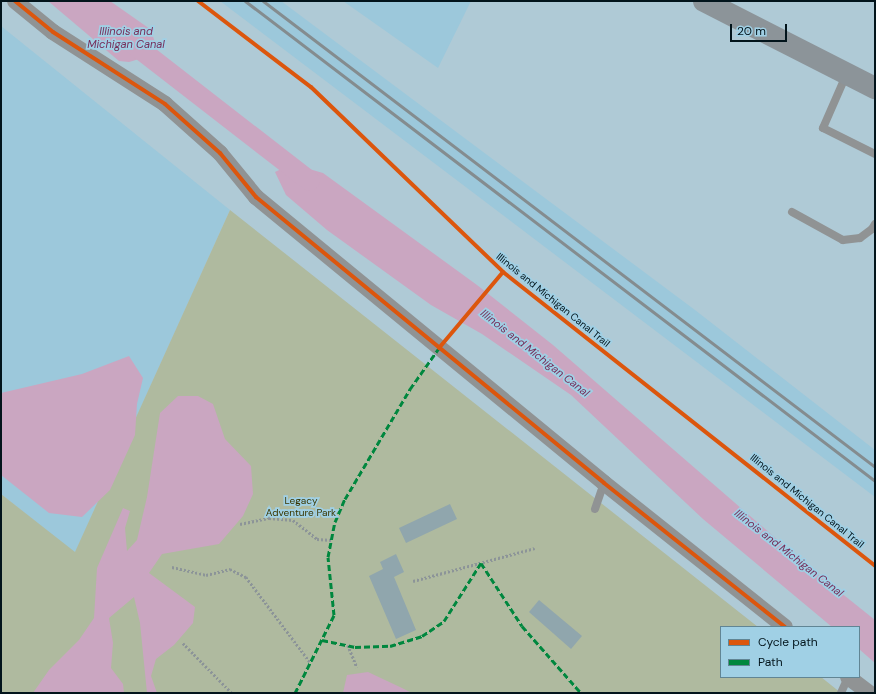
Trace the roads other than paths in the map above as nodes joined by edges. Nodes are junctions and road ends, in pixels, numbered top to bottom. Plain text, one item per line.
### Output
1 (15, 1) edge
2 (704, 1) edge
3 (847, 74) junction
4 (875, 88) edge
5 (875, 154) edge
6 (792, 212) dead end
7 (875, 224) edge
8 (604, 483) junction
9 (595, 509) dead end
10 (784, 626) edge
11 (848, 678) edge
12 (849, 678) edge
13 (841, 693) edge
14 (869, 693) edge

1 - 8 street
2 - 3 main road
3 - 4 main road
3 - 5 lane
6 - 7 lane
8 - 9 lane
8 - 10 street
11 - 13 lane
12 - 14 street

